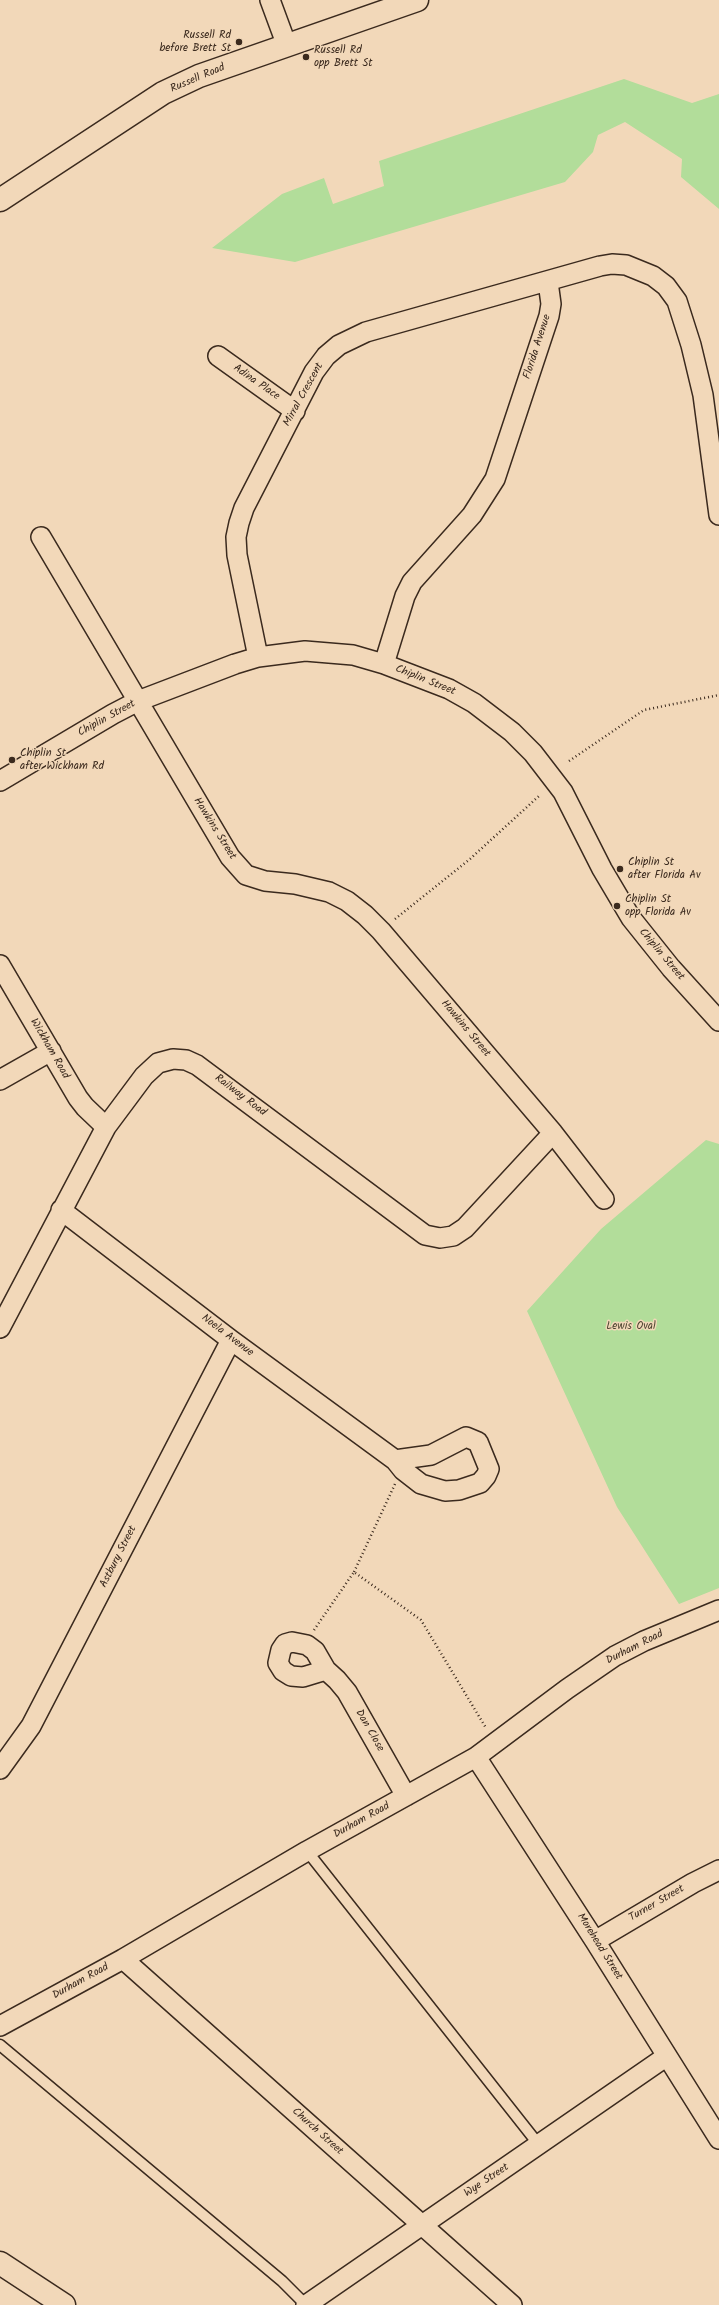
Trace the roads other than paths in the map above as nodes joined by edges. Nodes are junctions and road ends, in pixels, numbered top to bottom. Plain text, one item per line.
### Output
1 (270, 0) edge
2 (418, 0) edge
3 (286, 46) junction
4 (0, 200) edge
5 (548, 282) junction
6 (218, 356) dead end
7 (295, 411) junction
8 (719, 515) edge
9 (42, 537) dead end
10 (258, 657) junction
11 (384, 664) junction
12 (138, 701) junction
13 (0, 780) edge
14 (0, 965) edge
15 (719, 1021) edge
16 (51, 1051) junction
17 (0, 1080) edge
18 (106, 1127) junction
19 (553, 1133) junction
20 (604, 1199) dead end
21 (60, 1210) junction
22 (0, 1328) edge
23 (231, 1340) junction
24 (395, 1460) dead end
25 (719, 1610) edge
26 (326, 1670) dead end
27 (476, 1757) junction
28 (0, 1769) edge
29 (406, 1796) junction
30 (308, 1851) junction
31 (719, 1870) edge
32 (596, 1941) junction
33 (123, 1959) junction
34 (0, 2026) edge
35 (0, 2045) edge
36 (667, 2056) junction
37 (719, 2139) edge
38 (539, 2145) junction
39 (422, 2225) junction
40 (0, 2263) edge
41 (64, 2305) edge
42 (306, 2305) edge
43 (512, 2305) edge

1 - 3 street
2 - 3 main road, Russell Road
3 - 4 main road, Russell Road
5 - 7 street, Mirral Crescent
5 - 8 street
5 - 11 street, Florida Avenue
6 - 7 street, Adina Place
7 - 10 street, Mirral Crescent
9 - 12 street, Hawkins Street
10 - 11 street, Chiplin Street
10 - 12 street, Chiplin Street
11 - 15 street, Chiplin Street
12 - 13 street, Chiplin Street
12 - 19 street, Hawkins Street
14 - 16 street, Wickham Road
16 - 17 street
16 - 18 street, Wickham Road
18 - 19 street, Railway Road
18 - 21 street, Railway Road
19 - 20 street, Hawkins Street
21 - 22 street, Railway Road
21 - 23 street, Noela Avenue
23 - 24 street, Noela Avenue
23 - 28 street, Astbury Street
25 - 27 street, Durham Road
26 - 29 street, Dan Close
27 - 29 street, Durham Road
27 - 32 street, Morehead Street
29 - 30 street, Durham Road
30 - 33 street, Durham Road
30 - 38 lane
31 - 32 street, Turner Street
32 - 36 street, Morehead Street
33 - 34 street, Durham Road
33 - 39 street, Church Street
35 - 42 lane
36 - 37 street, Morehead Street
36 - 38 street, Wye Street
38 - 39 street, Wye Street
39 - 42 street, Wye Street
39 - 43 street, Church Street
40 - 41 main road

